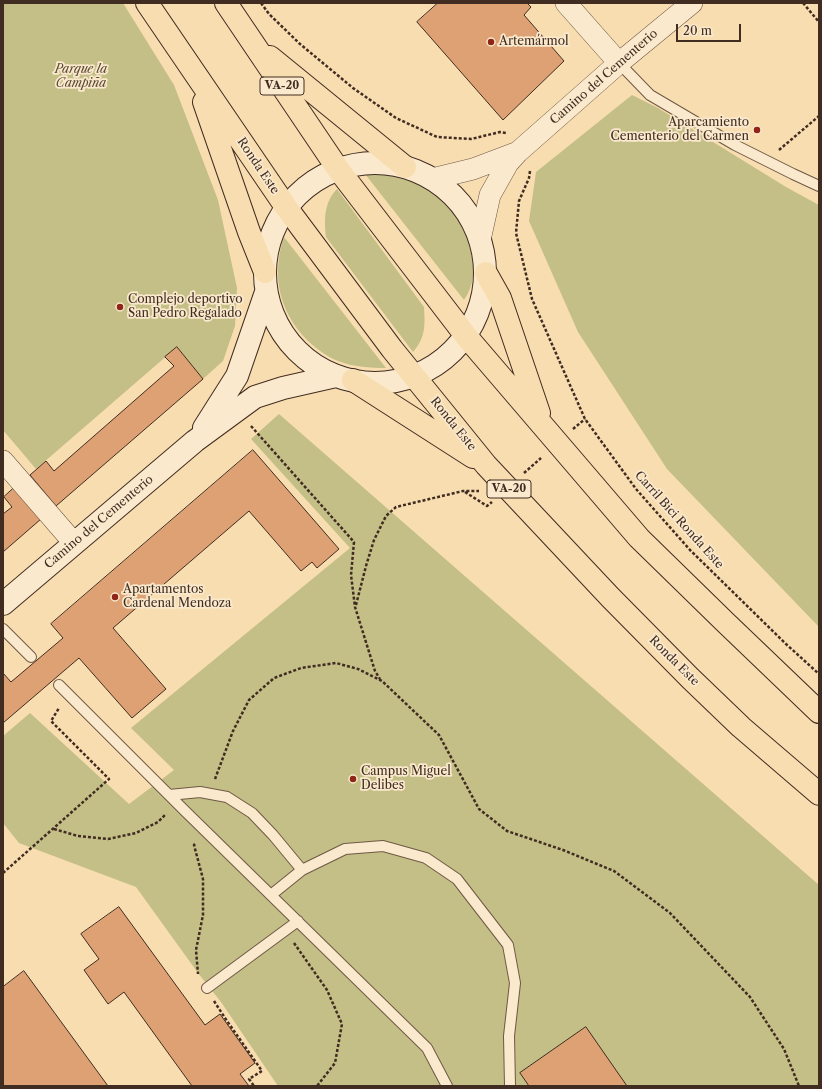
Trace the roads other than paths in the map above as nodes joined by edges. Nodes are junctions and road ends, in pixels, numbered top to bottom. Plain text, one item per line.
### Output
1 (147, 3) edge
2 (226, 3) edge
3 (566, 3) edge
4 (692, 3) edge
5 (254, 44) junction
6 (619, 62) junction
7 (195, 74) junction
8 (518, 152) junction
9 (405, 167) junction
10 (338, 169) junction
11 (432, 179) junction
12 (819, 186) edge
13 (286, 207) junction
14 (480, 240) junction
15 (486, 273) junction
16 (265, 282) junction
17 (466, 336) junction
18 (414, 376) junction
19 (344, 378) junction
20 (542, 424) junction
21 (195, 441) junction
22 (3, 461) edge
23 (486, 466) junction
24 (74, 543) junction
25 (3, 604) edge
26 (3, 629) edge
27 (31, 657) dead end
28 (60, 685) dead end
29 (819, 712) edge
30 (819, 794) edge
31 (169, 795) junction
32 (302, 870) junction
33 (271, 895) junction
34 (298, 921) junction
35 (207, 988) road end
36 (447, 1086) edge
37 (510, 1086) edge

1 - 7 highway, Ronda Este / VA-20
2 - 5 highway, VA-20
3 - 6 street
4 - 6 street, Camino del Cementerio
5 - 9 highway
5 - 10 highway, VA-20
6 - 8 street, Camino del Cementerio
6 - 12 lane
7 - 13 highway, Ronda Este / VA-20
7 - 16 highway
8 - 11 street, Camino del Cementerio
8 - 14 street, Camino del Cementerio
9 - 10 main road
9 - 11 main road
10 - 13 main road
10 - 17 highway, VA-20
11 - 14 main road
13 - 16 main road
13 - 18 highway, Ronda Este / VA-20
14 - 15 main road
15 - 17 main road
15 - 20 highway
16 - 19 main road
16 - 21 main road, Camino del Cementerio
17 - 18 main road
17 - 20 highway, VA-20
18 - 19 main road
18 - 23 highway, Ronda Este / VA-20
19 - 21 main road, Camino del Cementerio
19 - 23 highway
20 - 29 highway, VA-20
21 - 24 main road, Camino del Cementerio
22 - 24 street
23 - 30 highway, Ronda Este / VA-20
24 - 25 main road, Camino del Cementerio
26 - 27 lane
28 - 31 lane
31 - 32 lane
31 - 33 lane
32 - 33 lane
32 - 37 lane
33 - 34 lane
34 - 35 lane
34 - 36 lane

